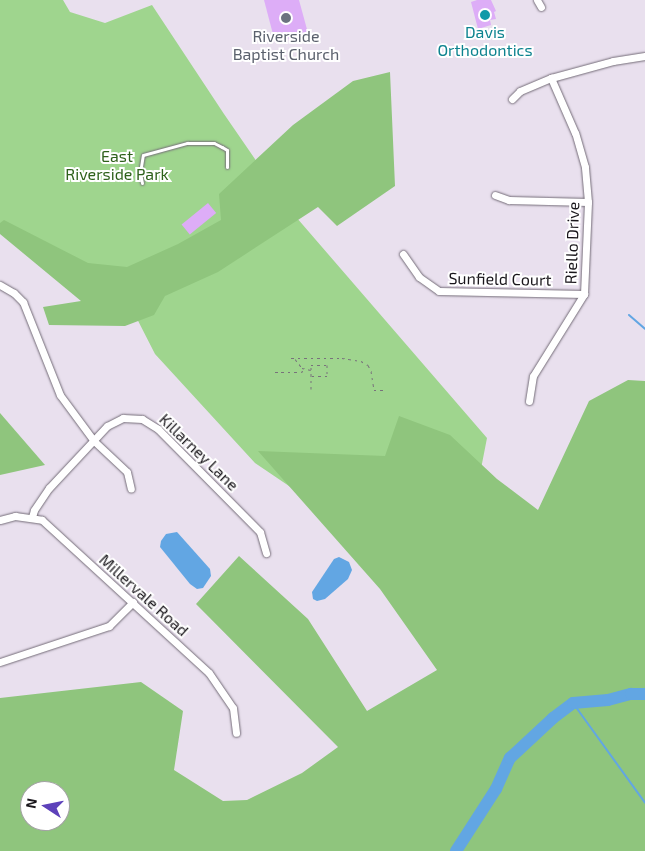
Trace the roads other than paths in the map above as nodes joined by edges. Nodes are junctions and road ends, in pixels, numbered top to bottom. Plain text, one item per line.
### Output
1 (537, 0) edge
2 (541, 7) dead end
3 (645, 56) edge
4 (552, 78) junction
5 (512, 99) dead end
6 (227, 167) dead end
7 (142, 183) dead end
8 (495, 195) dead end
9 (588, 202) junction
10 (403, 254) dead end
11 (0, 285) edge
12 (584, 294) junction
13 (529, 401) dead end
14 (94, 440) junction
15 (131, 489) dead end
16 (32, 517) junction
17 (0, 520) edge
18 (266, 553) dead end
19 (133, 602) junction
20 (0, 662) edge
21 (236, 734) dead end

1 - 2 street
3 - 4 street
4 - 5 street
4 - 9 street, Riello Drive
6 - 7 lane
8 - 9 street
9 - 12 street, Riello Drive
10 - 12 street, Sunfield Court
11 - 14 street
12 - 13 street, Riello Drive
14 - 15 street
14 - 16 street, Killarney Lane
14 - 18 street, Killarney Lane
16 - 17 street
16 - 19 street, Millervale Road
19 - 20 street
19 - 21 street, Millervale Road

